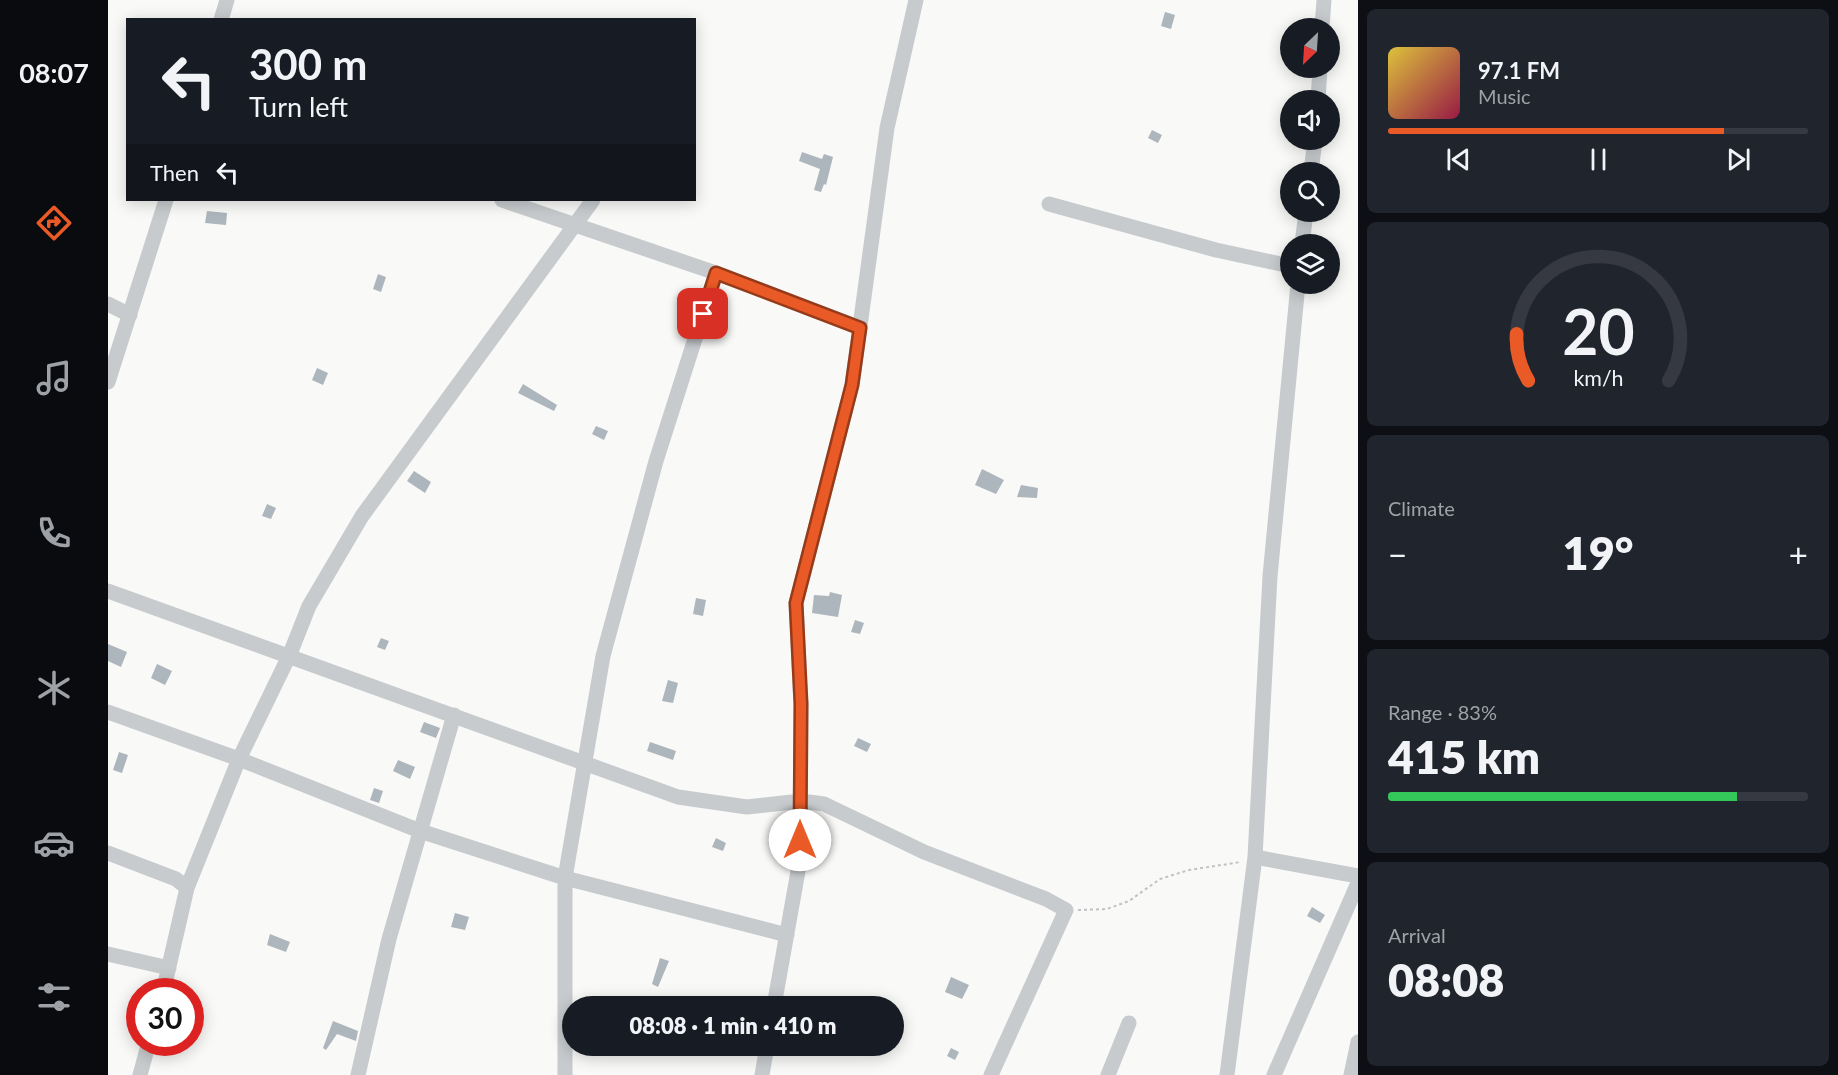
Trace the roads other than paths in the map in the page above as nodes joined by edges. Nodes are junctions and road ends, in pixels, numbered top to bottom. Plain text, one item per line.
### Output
1 (227, 0) edge
2 (916, 0) edge
3 (1324, 0) edge
4 (222, 18) edge
5 (1323, 18) edge
6 (165, 201) edge
7 (505, 201) edge
8 (592, 201) edge
9 (1049, 204) dead end
10 (575, 224) junction
11 (1280, 264) edge
12 (716, 273) junction
13 (1297, 294) edge
14 (108, 304) edge
15 (130, 315) junction
16 (860, 328) junction
17 (108, 382) edge
18 (108, 591) edge
19 (290, 654) junction
20 (108, 712) edge
21 (454, 715) junction
22 (239, 759) junction
23 (584, 763) junction
24 (801, 801) junction
25 (420, 831) junction
26 (108, 853) edge
27 (1255, 857) junction
28 (1358, 876) edge
29 (565, 878) junction
30 (1358, 883) edge
31 (187, 888) junction
32 (787, 935) junction
33 (108, 954) edge
34 (169, 968) junction
35 (166, 978) edge
36 (776, 996) edge
37 (1129, 1023) dead end
38 (1358, 1042) edge
39 (145, 1056) edge
40 (765, 1056) edge
41 (140, 1075) edge
42 (358, 1075) edge
43 (565, 1075) edge
44 (762, 1075) edge
45 (991, 1075) edge
46 (1108, 1075) edge
47 (1227, 1075) edge
48 (1274, 1075) edge
49 (1351, 1075) edge

1 - 4 street
2 - 16 street
3 - 5 street
6 - 15 street
7 - 10 street
8 - 10 street
9 - 11 street
10 - 12 street
10 - 19 street
12 - 16 street
12 - 23 street
13 - 27 street
14 - 15 street
15 - 17 street
16 - 24 street
18 - 19 street
19 - 21 street
19 - 22 street
20 - 22 street
21 - 23 street
21 - 25 street
22 - 25 street
22 - 31 street
23 - 24 street
23 - 29 street
24 - 32 street
24 - 45 street
25 - 29 street
25 - 42 street
26 - 31 street
27 - 28 street
27 - 47 street
29 - 32 street
29 - 43 street
30 - 48 street
31 - 34 street
32 - 36 street
33 - 34 street
34 - 35 street
37 - 46 street
38 - 49 street
39 - 41 street
40 - 44 street

